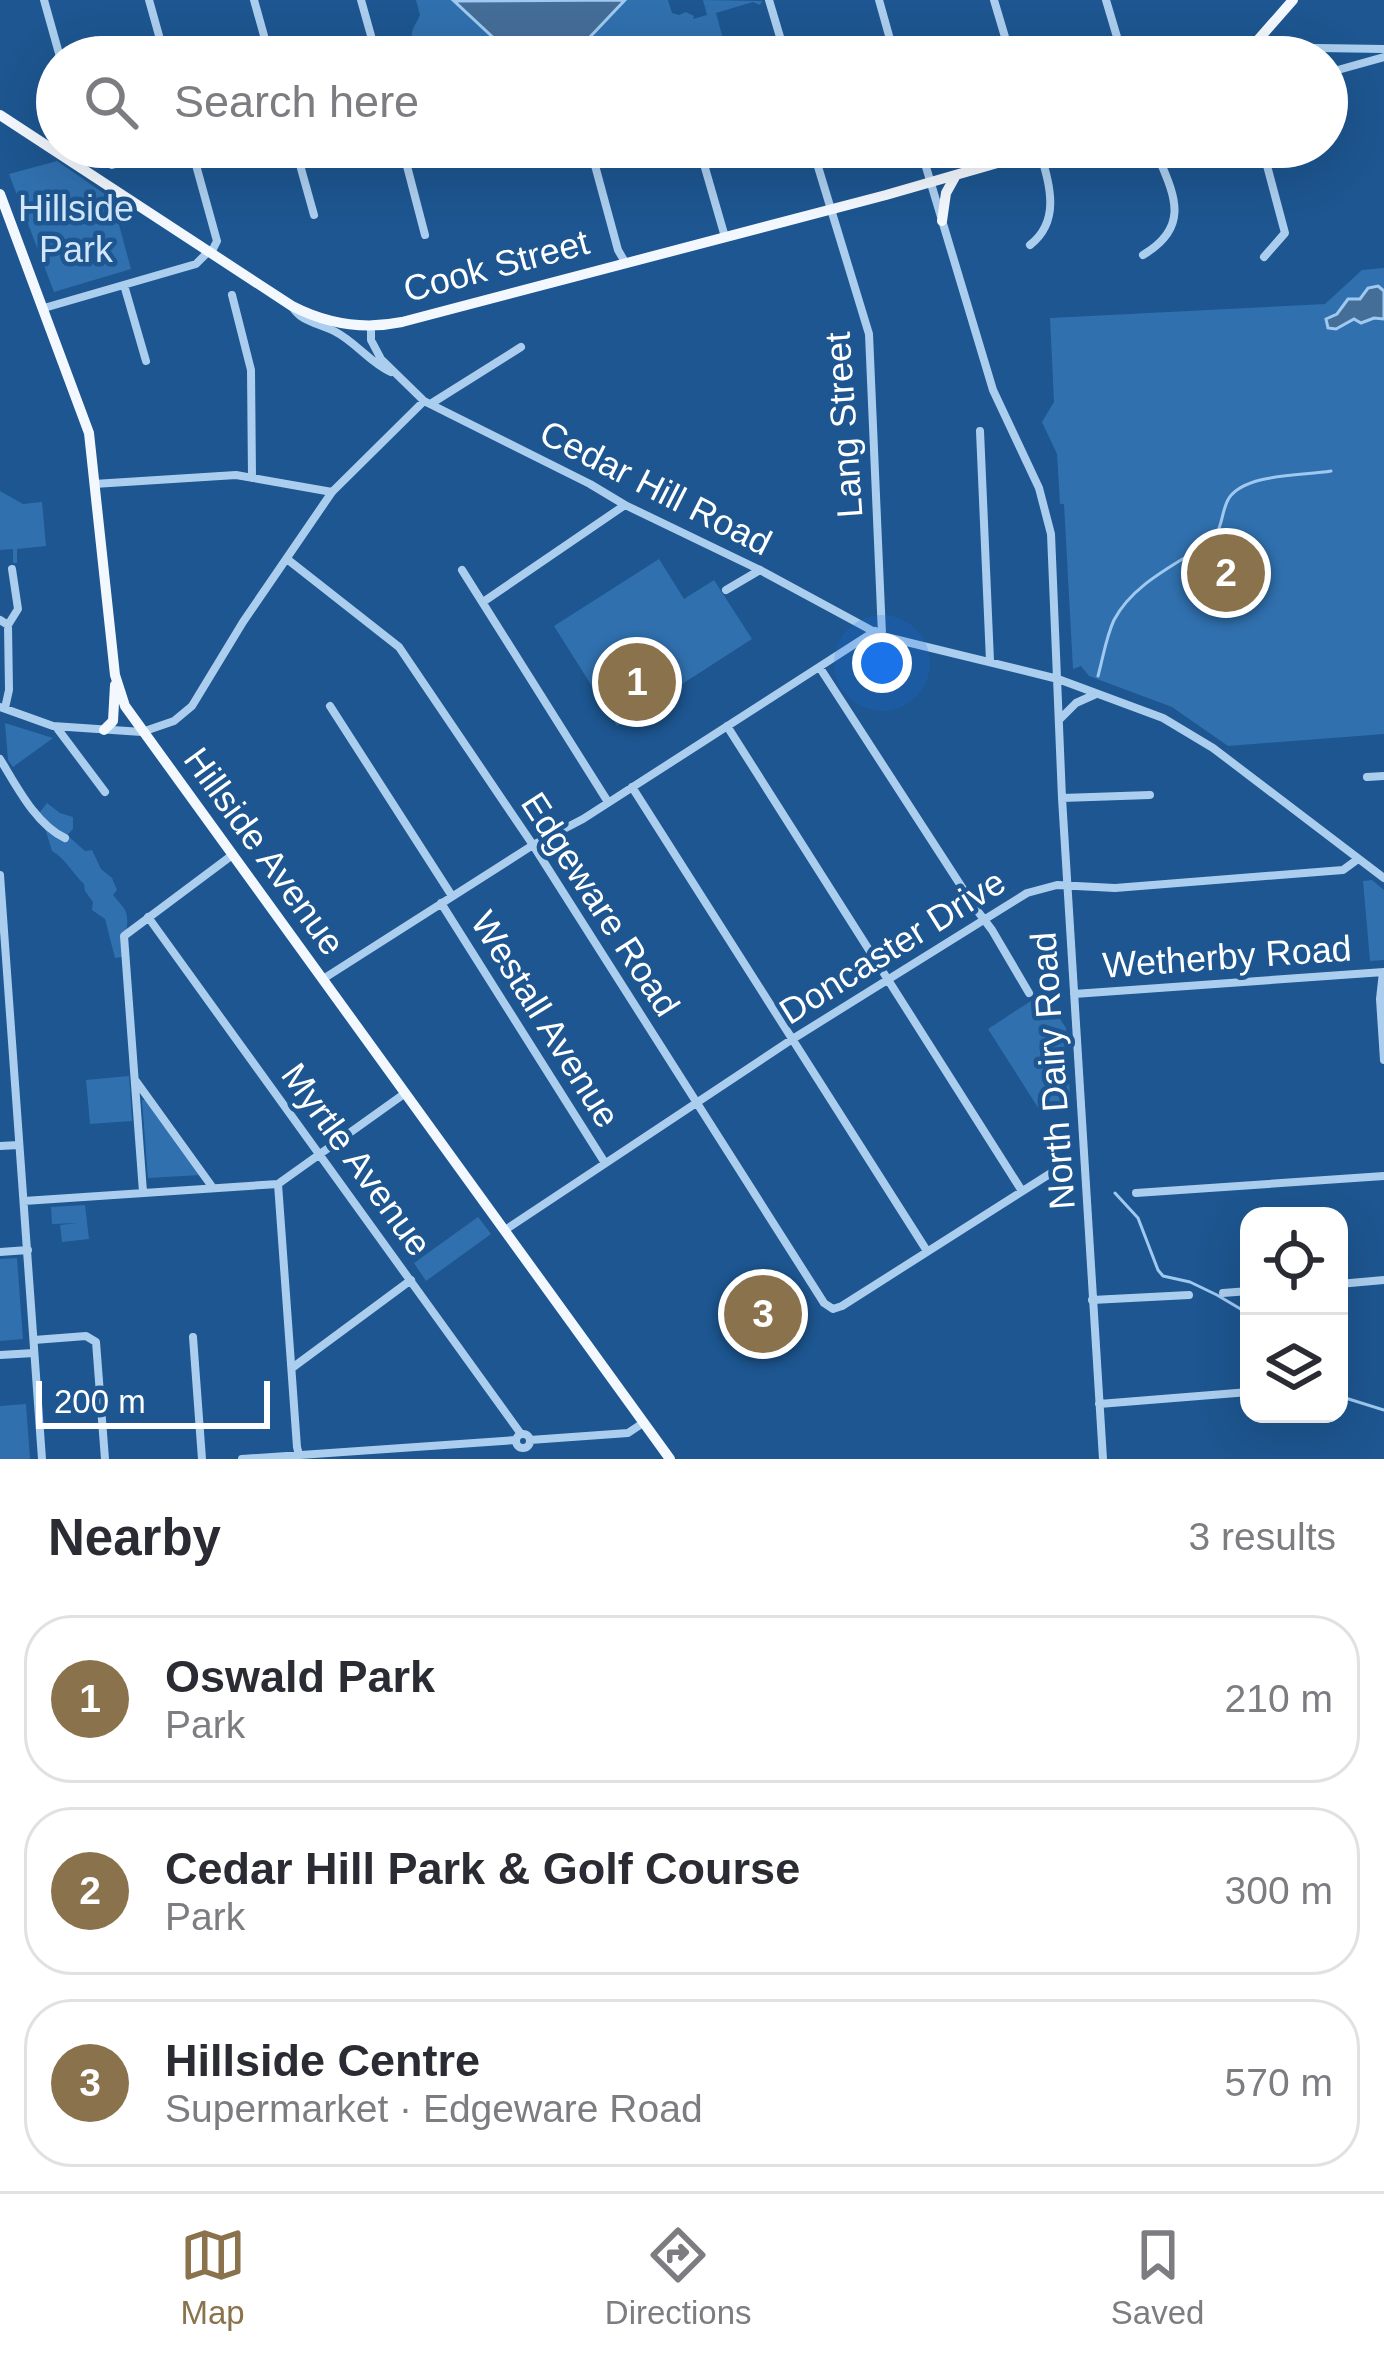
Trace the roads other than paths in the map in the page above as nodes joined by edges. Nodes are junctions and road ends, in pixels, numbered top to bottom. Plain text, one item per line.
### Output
1 (44, 0) edge
2 (148, 0) edge
3 (254, 0) edge
4 (361, 0) edge
5 (770, 0) edge
6 (879, 0) edge
7 (994, 0) edge
8 (1106, 0) edge
9 (1293, 0) edge
10 (1274, 23) junction
11 (54, 36) edge
12 (159, 36) edge
13 (264, 36) edge
14 (371, 36) edge
15 (780, 36) edge
16 (889, 36) edge
17 (1005, 36) edge
18 (1117, 36) edge
19 (1264, 36) edge
20 (1276, 36) edge
21 (1348, 49) edge
22 (1384, 53) edge
23 (1348, 65) edge
24 (0, 115) edge
25 (36, 135) edge
26 (90, 168) edge
27 (197, 168) edge
28 (301, 168) edge
29 (407, 168) edge
30 (596, 168) edge
31 (705, 168) edge
32 (818, 168) edge
33 (926, 168) edge
34 (979, 168) edge
35 (1047, 168) edge
36 (1163, 168) edge
37 (1268, 168) edge
38 (956, 175) junction
39 (930, 182) junction
40 (0, 194) edge
41 (831, 209) junction
42 (314, 215) dead end
43 (943, 221) junction
44 (425, 235) dead end
45 (725, 237) junction
46 (1030, 245) dead end
47 (210, 252) junction
48 (1143, 255) dead end
49 (1264, 257) dead end
50 (626, 262) junction
51 (124, 285) junction
52 (232, 295) dead end
53 (292, 306) junction
54 (44, 308) junction
55 (371, 326) junction
56 (521, 347) dead end
57 (146, 361) dead end
58 (393, 373) junction
59 (428, 402) junction
60 (980, 430) dead end
61 (252, 478) junction
62 (94, 484) junction
63 (332, 492) junction
64 (625, 505) junction
65 (287, 559) junction
66 (12, 569) dead end
67 (462, 570) dead end
68 (760, 570) junction
69 (726, 590) dead end
70 (483, 602) junction
71 (4, 622) edge
72 (879, 634) junction
73 (990, 661) junction
74 (820, 668) junction
75 (116, 676) junction
76 (1058, 679) junction
77 (1098, 693) junction
78 (330, 706) dead end
79 (3, 708) edge
80 (1059, 721) junction
81 (56, 726) junction
82 (727, 726) junction
83 (104, 730) junction
84 (142, 732) junction
85 (0, 759) edge
86 (1384, 776) edge
87 (1367, 777) dead end
88 (632, 788) junction
89 (105, 792) dead end
90 (1150, 794) dead end
91 (1062, 798) junction
92 (608, 802) junction
93 (65, 838) dead end
94 (532, 845) junction
95 (231, 856) junction
96 (1358, 859) junction
97 (0, 875) edge
98 (1384, 878) edge
99 (1067, 884) junction
100 (452, 896) junction
101 (441, 903) junction
102 (148, 917) junction
103 (985, 920) junction
104 (2, 928) edge
105 (1384, 971) edge
106 (322, 980) junction
107 (888, 980) junction
108 (1029, 993) dead end
109 (1074, 994) junction
110 (791, 1040) junction
111 (12, 1043) junction
112 (0, 1044) edge
113 (1384, 1060) edge
114 (135, 1080) junction
115 (404, 1094) junction
116 (697, 1102) junction
117 (19, 1144) junction
118 (0, 1146) edge
119 (320, 1154) junction
120 (1070, 1161) dead end
121 (605, 1163) junction
122 (1384, 1176) edge
123 (278, 1184) junction
124 (213, 1188) junction
125 (1022, 1190) junction
126 (143, 1192) junction
127 (1136, 1193) dead end
128 (24, 1201) junction
129 (504, 1230) junction
130 (28, 1250) junction
131 (928, 1251) junction
132 (0, 1252) edge
133 (411, 1280) junction
134 (1384, 1280) edge
135 (1348, 1283) edge
136 (1240, 1292) edge
137 (1223, 1293) dead end
138 (1190, 1295) dead end
139 (1092, 1300) junction
140 (193, 1337) dead end
141 (34, 1340) junction
142 (35, 1353) junction
143 (0, 1355) edge
144 (292, 1368) junction
145 (1240, 1393) edge
146 (1099, 1404) junction
147 (643, 1423) junction
148 (523, 1441) junction
149 (300, 1458) edge
150 (42, 1459) edge
151 (105, 1459) edge
152 (202, 1459) edge
153 (242, 1459) edge
154 (525, 1459) edge
155 (670, 1459) edge
156 (1103, 1459) edge

1 - 11 street
2 - 12 street
3 - 13 street
4 - 14 street
5 - 15 street
6 - 16 street
7 - 17 street
8 - 18 street
9 - 10 main road
10 - 19 main road
10 - 20 street
21 - 22 street
22 - 23 street
24 - 25 main road, Cook Street
26 - 47 main road, Cook Street
27 - 47 street
28 - 42 street
29 - 44 street
30 - 50 street
31 - 45 street
32 - 41 street, Lang Street
33 - 39 street, North Dairy Road
34 - 38 main road, Cook Street
35 - 46 street
36 - 48 street
37 - 49 street
38 - 39 main road, Cook Street
38 - 43 main road
39 - 41 main road, Cook Street
39 - 43 street, North Dairy Road
40 - 54 main road, Hillside Avenue
41 - 45 main road, Cook Street
41 - 72 street, Lang Street
43 - 76 street, North Dairy Road
45 - 50 main road, Cook Street
47 - 51 street
47 - 53 main road, Cook Street
50 - 55 main road, Cook Street
51 - 54 street
51 - 57 street
52 - 61 street
53 - 55 main road, Cook Street
53 - 58 street, Cedar Hill Road
54 - 62 main road, Hillside Avenue
55 - 58 street
56 - 59 street
58 - 59 street, Cedar Hill Road
59 - 63 street
59 - 64 street, Cedar Hill Road
60 - 73 street
61 - 62 street
61 - 63 street
62 - 75 main road, Hillside Avenue
63 - 65 street
64 - 68 street, Cedar Hill Road
64 - 70 street
65 - 84 street
65 - 94 street, Edgeware Road
66 - 71 street
67 - 70 street
68 - 69 street
68 - 72 street, Cedar Hill Road
70 - 92 street
71 - 79 street
72 - 73 street, Cedar Hill Road
72 - 74 street
73 - 76 street, Cedar Hill Road
74 - 82 street
74 - 103 street
75 - 83 main road
75 - 84 main road, Hillside Avenue
76 - 77 street, Cedar Hill Road
76 - 80 street, North Dairy Road
77 - 80 street
77 - 96 street, Cedar Hill Road
78 - 100 street, Westall Avenue
79 - 81 street
80 - 91 street, North Dairy Road
81 - 83 street
81 - 89 street
82 - 88 street
82 - 107 street
83 - 84 street
84 - 95 main road, Hillside Avenue
85 - 93 street
86 - 87 street
88 - 92 street
88 - 110 street
90 - 91 street
91 - 99 street, North Dairy Road
92 - 94 street
94 - 100 street
94 - 116 street, Edgeware Road
95 - 102 street
95 - 106 main road, Hillside Avenue
96 - 98 street, Cedar Hill Road
96 - 99 street, Doncaster Drive
97 - 104 street
99 - 103 street, Doncaster Drive
99 - 109 street, North Dairy Road
100 - 101 street
101 - 106 street
101 - 121 street, Westall Avenue
102 - 114 street
102 - 119 street, Myrtle Avenue
103 - 107 street, Doncaster Drive
103 - 108 street
104 - 111 street
105 - 109 street, Wetherby Road
105 - 113 street
106 - 115 main road, Hillside Avenue
107 - 110 street, Doncaster Drive
107 - 125 street
109 - 139 street, North Dairy Road
110 - 116 street, Doncaster Drive
110 - 131 street
111 - 112 street
111 - 117 street
114 - 124 street
114 - 126 street
115 - 119 street
115 - 129 main road, Hillside Avenue
116 - 121 street, Doncaster Drive
116 - 131 street, Edgeware Road
117 - 118 street
117 - 128 street
119 - 123 street
119 - 133 street, Myrtle Avenue
120 - 125 street
121 - 129 street, Doncaster Drive
122 - 127 street
123 - 124 street
123 - 144 street
124 - 126 street
125 - 131 street
126 - 128 street
128 - 130 street
129 - 147 main road, Hillside Avenue
130 - 132 street
130 - 141 street
133 - 144 street
133 - 148 street, Myrtle Avenue
134 - 135 street
136 - 137 street
138 - 139 street
139 - 146 street, North Dairy Road
140 - 152 street
141 - 142 street
141 - 151 street
142 - 143 street
142 - 150 street
144 - 149 street
145 - 146 street
146 - 156 street, North Dairy Road
147 - 148 street
147 - 155 main road, Hillside Avenue
148 - 149 street
148 - 154 street
149 - 153 street

